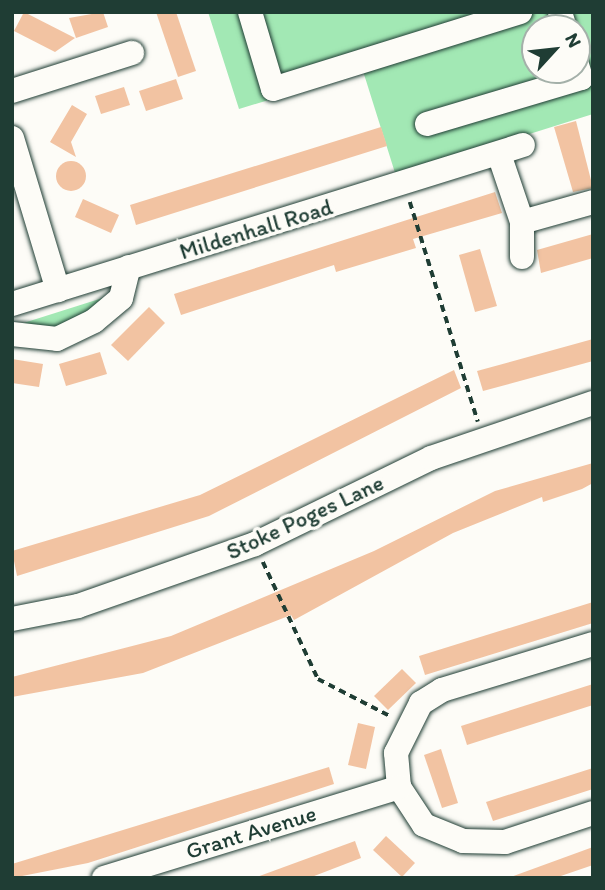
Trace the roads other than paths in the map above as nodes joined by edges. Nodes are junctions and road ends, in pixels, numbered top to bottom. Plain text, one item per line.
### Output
1 (520, 12) edge
2 (255, 14) edge
3 (132, 53) dead end
4 (561, 84) edge
5 (12, 91) edge
6 (427, 124) dead end
7 (12, 138) edge
8 (523, 145) dead end
9 (499, 154) junction
10 (593, 202) edge
11 (522, 222) junction
12 (522, 257) dead end
13 (129, 267) junction
14 (58, 290) junction
15 (12, 304) edge
16 (12, 334) edge
17 (593, 403) edge
18 (12, 619) edge
19 (593, 644) edge
20 (399, 787) junction
21 (593, 813) edge
22 (104, 878) edge

1 - 2 street
3 - 5 street
4 - 6 street
7 - 14 street
8 - 9 street, Mildenhall Road
9 - 11 street
9 - 13 street, Mildenhall Road
10 - 11 street
11 - 12 street
13 - 14 street, Mildenhall Road
13 - 16 street
14 - 15 street, Mildenhall Road
17 - 18 street, Stoke Poges Lane
19 - 20 street
20 - 21 street
20 - 22 street, Grant Avenue

